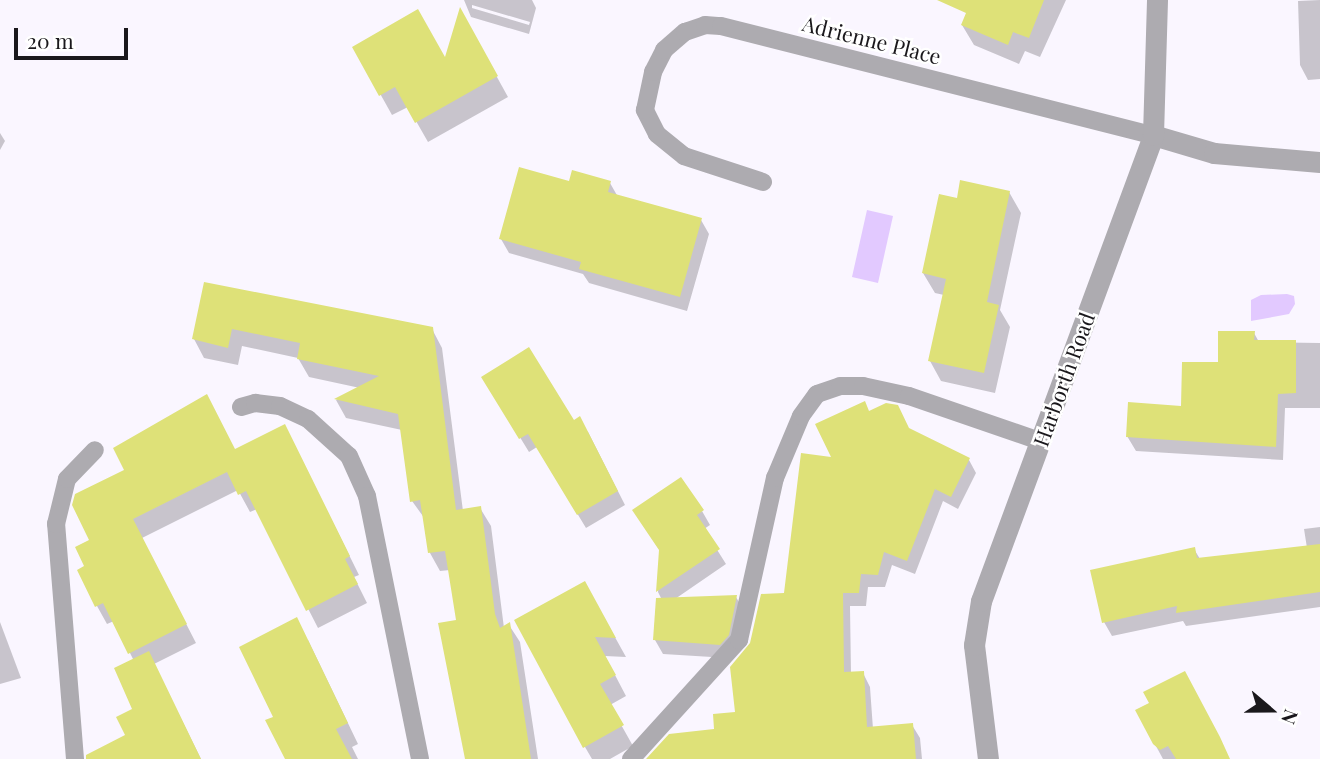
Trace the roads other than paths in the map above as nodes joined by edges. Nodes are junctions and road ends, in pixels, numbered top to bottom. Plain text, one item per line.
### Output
1 (1157, 0) edge
2 (1153, 135) junction
3 (1320, 162) edge
4 (762, 182) dead end
5 (240, 407) dead end
6 (1040, 441) junction
7 (95, 450) dead end
8 (75, 759) edge
9 (420, 759) edge
10 (631, 759) edge
11 (988, 759) edge

1 - 2 street, Harborth Road
2 - 3 street
2 - 4 lane, Adrienne Place
2 - 6 street, Harborth Road
5 - 9 lane
6 - 10 lane
6 - 11 street, Harborth Road
7 - 8 lane

